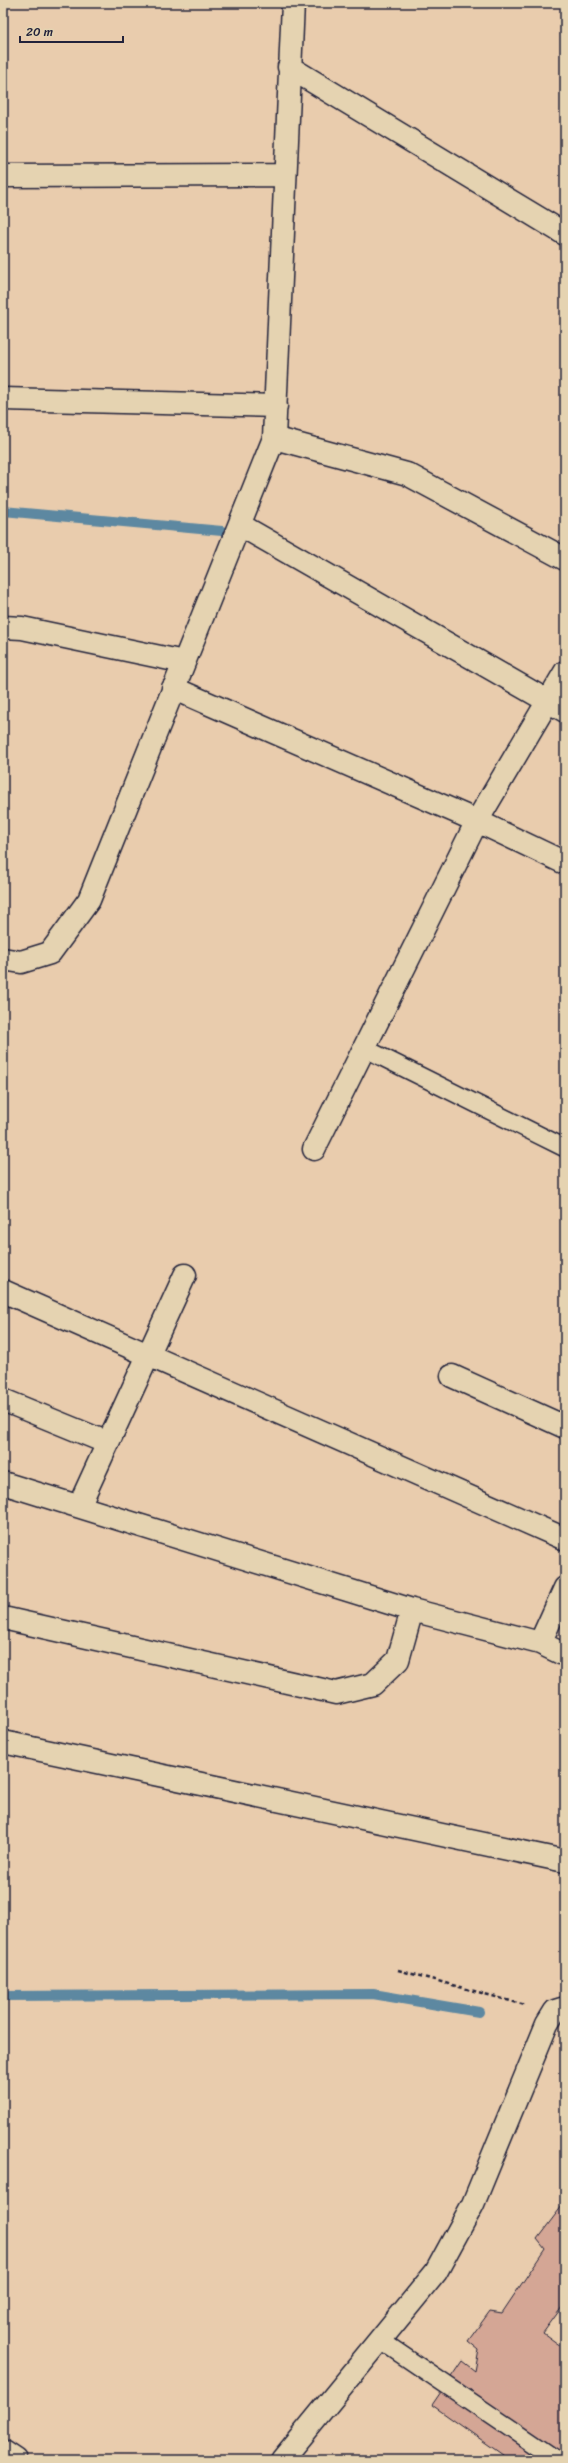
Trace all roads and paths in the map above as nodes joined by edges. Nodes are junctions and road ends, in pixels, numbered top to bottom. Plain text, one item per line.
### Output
1 (293, 3) edge
2 (289, 67) junction
3 (285, 175) junction
4 (3, 176) edge
5 (565, 234) edge
6 (3, 399) edge
7 (276, 406) junction
8 (274, 438) junction
9 (240, 525) junction
10 (565, 559) edge
11 (3, 627) edge
12 (184, 662) junction
13 (565, 672) edge
14 (172, 688) junction
15 (556, 706) edge
16 (477, 821) junction
17 (565, 863) edge
18 (3, 959) edge
19 (364, 1048) junction
20 (565, 1148) edge
21 (314, 1149) dead end
22 (186, 1275) dead end
23 (3, 1291) edge
24 (148, 1355) junction
25 (452, 1376) dead end
26 (3, 1400) edge
27 (565, 1427) edge
28 (108, 1443) junction
29 (3, 1483) edge
30 (79, 1506) junction
31 (565, 1539) edge
32 (565, 1588) edge
33 (412, 1610) junction
34 (3, 1618) edge
35 (540, 1643) junction
36 (565, 1655) edge
37 (3, 1742) edge
38 (565, 1861) edge
39 (398, 1970) dead end
40 (560, 2010) edge
41 (380, 2340) junction
42 (3, 2452) edge
43 (15, 2460) edge
44 (282, 2460) edge
45 (557, 2460) edge

1 - 2 street
2 - 3 street
2 - 5 street
3 - 4 street
3 - 7 street
6 - 7 street
7 - 8 street
8 - 9 street
8 - 10 street
9 - 12 street
9 - 15 street
11 - 12 street
12 - 14 street
13 - 15 street
14 - 16 street
14 - 18 street
15 - 16 street
16 - 17 street
16 - 19 street
19 - 20 lane
19 - 21 street
22 - 24 street
23 - 24 street
24 - 28 street
24 - 31 street
25 - 27 street
26 - 28 street
28 - 30 street
29 - 30 street
30 - 33 street
32 - 35 street
33 - 34 street
33 - 35 street
35 - 36 street
37 - 38 street
39 - 40 path
40 - 41 street
41 - 44 street
41 - 45 lane
42 - 43 street

